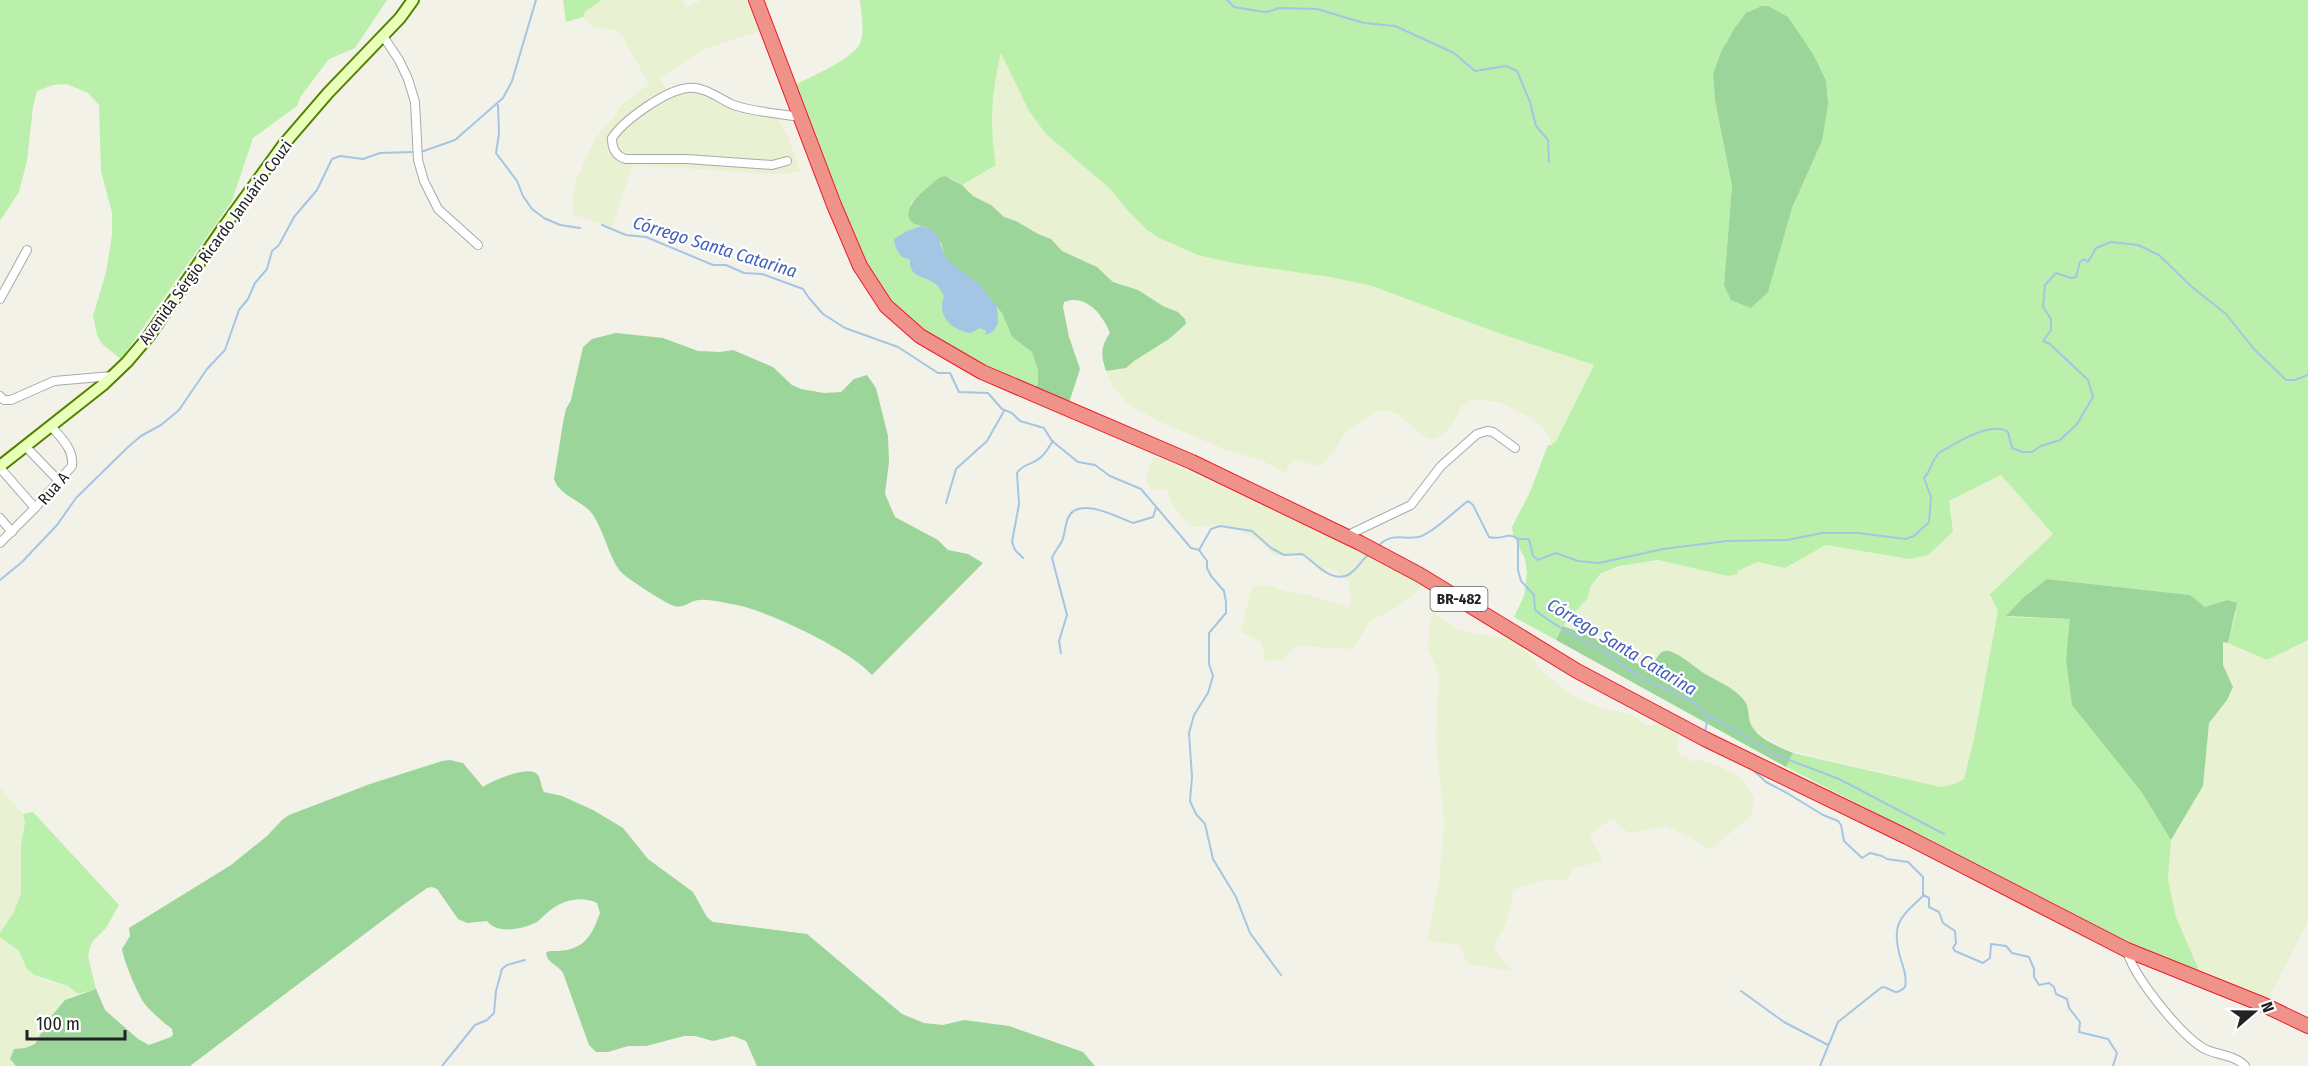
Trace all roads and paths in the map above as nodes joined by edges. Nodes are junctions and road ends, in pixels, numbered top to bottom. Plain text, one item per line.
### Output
1 (413, 0) edge
2 (756, 0) edge
3 (382, 36) junction
4 (800, 117) junction
5 (787, 161) dead end
6 (478, 245) dead end
7 (27, 250) dead end
8 (0, 299) edge
9 (112, 376) junction
10 (0, 396) edge
11 (51, 426) junction
12 (25, 446) junction
13 (1515, 448) dead end
14 (0, 467) edge
15 (59, 481) junction
16 (35, 508) junction
17 (0, 518) edge
18 (12, 532) junction
19 (1347, 536) junction
20 (0, 543) edge
21 (2127, 950) junction
22 (2308, 1026) edge
23 (2245, 1066) edge

1 - 3 street, Avenida Sérgio Ricardo Januário Couzi
2 - 4 highway, BR-482
3 - 6 street
3 - 9 street, Avenida Sérgio Ricardo Januário Couzi
4 - 5 street
4 - 19 highway, BR-482
7 - 8 street
9 - 10 street
9 - 11 street, Avenida Sérgio Ricardo Januário Couzi
11 - 12 street, Avenida Sérgio Ricardo Januário Couzi
11 - 15 street, Rua A
12 - 14 street, Avenida Sérgio Ricardo Januário Couzi
12 - 15 street
13 - 19 street
14 - 16 street
15 - 16 street, Rua A
16 - 18 street, Rua A
17 - 18 street
18 - 20 street, Rua A
19 - 21 highway, BR-482
21 - 22 highway, BR-482
21 - 23 street

